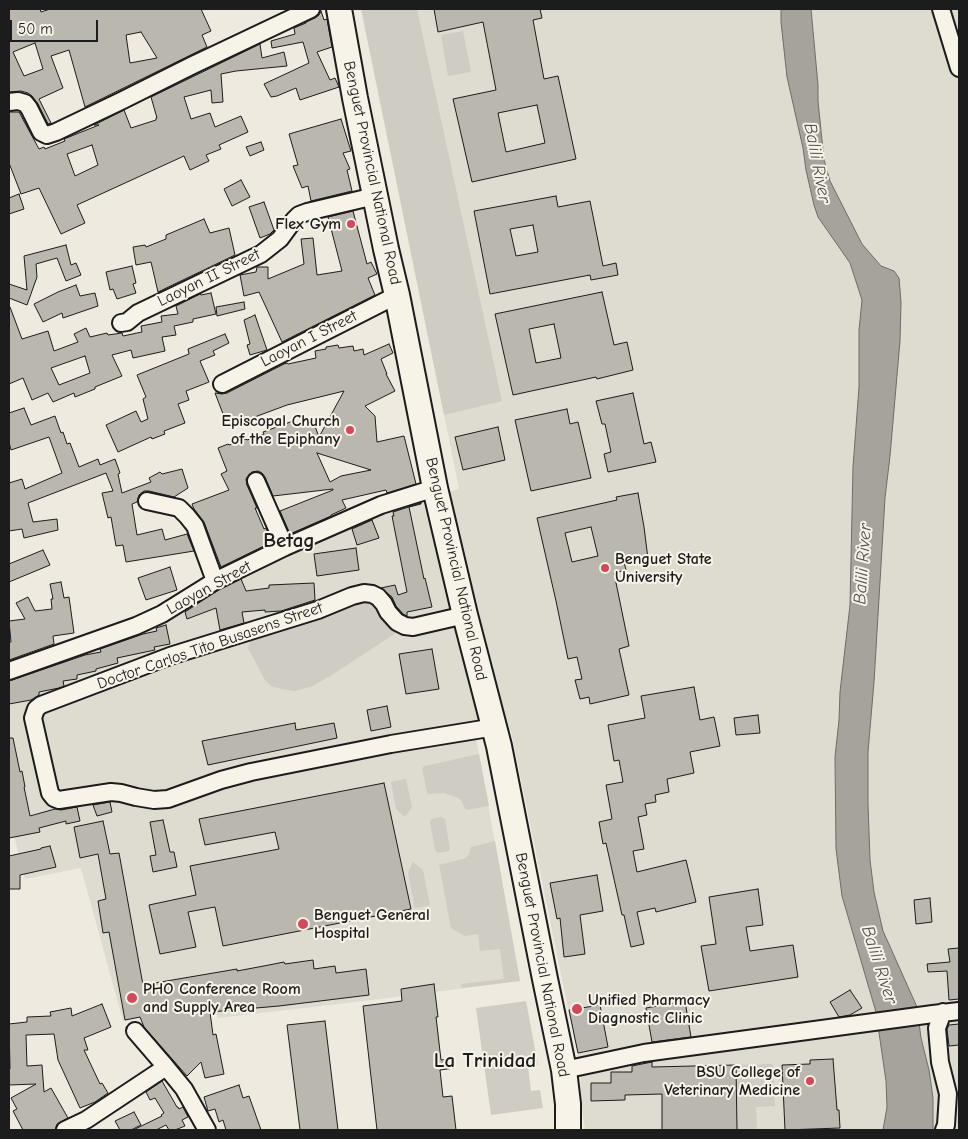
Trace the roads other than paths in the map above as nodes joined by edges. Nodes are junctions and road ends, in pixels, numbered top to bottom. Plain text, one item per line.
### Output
1 (311, 9) edge
2 (339, 9) edge
3 (941, 9) edge
4 (959, 68) edge
5 (9, 102) edge
6 (375, 196) junction
7 (397, 295) junction
8 (121, 323) dead end
9 (222, 384) dead end
10 (256, 481) dead end
11 (435, 488) junction
12 (147, 501) dead end
13 (285, 547) junction
14 (215, 581) junction
15 (465, 615) junction
16 (9, 671) edge
17 (495, 727) junction
18 (959, 1011) edge
19 (938, 1013) junction
20 (135, 1031) dead end
21 (166, 1067) junction
22 (564, 1070) junction
23 (65, 1130) edge
24 (207, 1130) edge
25 (568, 1130) edge
26 (944, 1130) edge

1 - 5 street
2 - 6 highway, Benguet Provincial National Road
3 - 4 street
6 - 7 highway, Benguet Provincial National Road
6 - 8 street, Laoyan II Street
7 - 9 street, Laoyan I Street
7 - 11 highway, Benguet Provincial National Road
10 - 13 street
11 - 13 street, Laoyan Street
11 - 15 highway, Benguet Provincial National Road
12 - 14 street
13 - 14 street, Laoyan Street
14 - 16 street, Laoyan Street
15 - 17 highway, Benguet Provincial National Road
15 - 17 street, Doctor Carlos Tito Busasens Street
17 - 22 highway, Benguet Provincial National Road
18 - 19 street
19 - 22 street
19 - 26 street
20 - 21 street
21 - 23 street
21 - 24 street
22 - 25 highway, Benguet Provincial National Road

